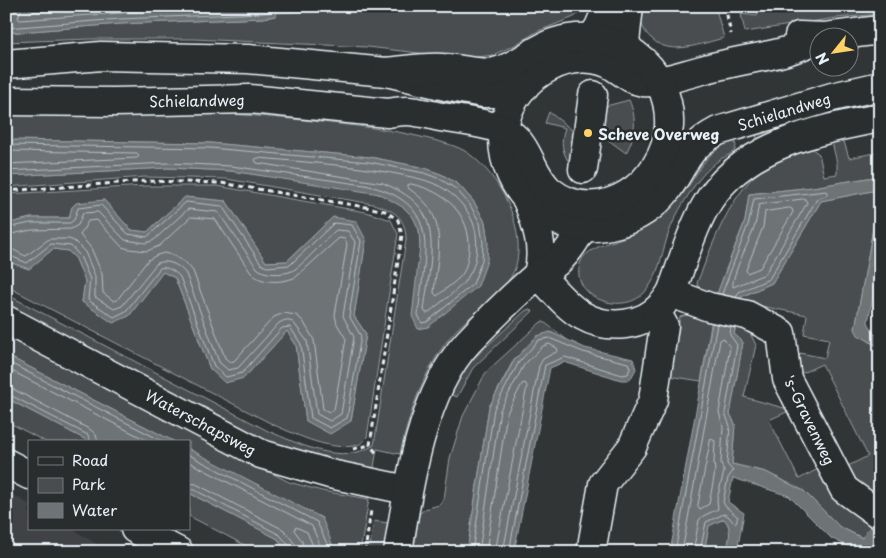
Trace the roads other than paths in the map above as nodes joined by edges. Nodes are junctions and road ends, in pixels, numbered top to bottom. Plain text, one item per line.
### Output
1 (608, 6) edge
2 (629, 6) edge
3 (880, 30) edge
4 (858, 33) edge
5 (808, 37) edge
6 (592, 38) junction
7 (808, 43) edge
8 (633, 53) junction
9 (567, 60) junction
10 (6, 64) edge
11 (386, 72) junction
12 (658, 80) junction
13 (525, 86) junction
14 (880, 86) edge
15 (593, 95) dead end
16 (6, 101) edge
17 (388, 113) junction
18 (880, 118) edge
19 (504, 131) junction
20 (506, 164) junction
21 (583, 169) dead end
22 (527, 200) junction
23 (610, 202) junction
24 (583, 227) junction
25 (538, 274) junction
26 (664, 302) junction
27 (6, 320) edge
28 (6, 463) edge
29 (28, 474) edge
30 (407, 490) junction
31 (877, 513) edge
32 (137, 530) edge
33 (179, 552) edge
34 (398, 552) edge
35 (591, 552) edge

1 - 6 main road
2 - 8 main road
3 - 4 main road
5 - 8 main road
6 - 8 main road
6 - 9 main road
6 - 11 main road
7 - 12 main road
8 - 12 main road
9 - 12 main road
9 - 13 main road
10 - 11 main road
11 - 13 main road
12 - 23 main road
13 - 19 main road
14 - 24 main road, Schielandweg
15 - 21 main road
16 - 17 main road, Schielandweg
17 - 19 main road, Schielandweg
17 - 20 main road, Schielandweg
18 - 26 main road
19 - 20 main road
19 - 23 main road
20 - 22 main road
22 - 24 main road, Schielandweg
22 - 25 main road
23 - 24 main road
24 - 25 main road
25 - 26 main road
25 - 30 main road
26 - 31 main road, 's-Gravenweg
26 - 35 main road
27 - 30 main road, Waterschapsweg
28 - 29 main road
30 - 34 main road
32 - 33 main road

